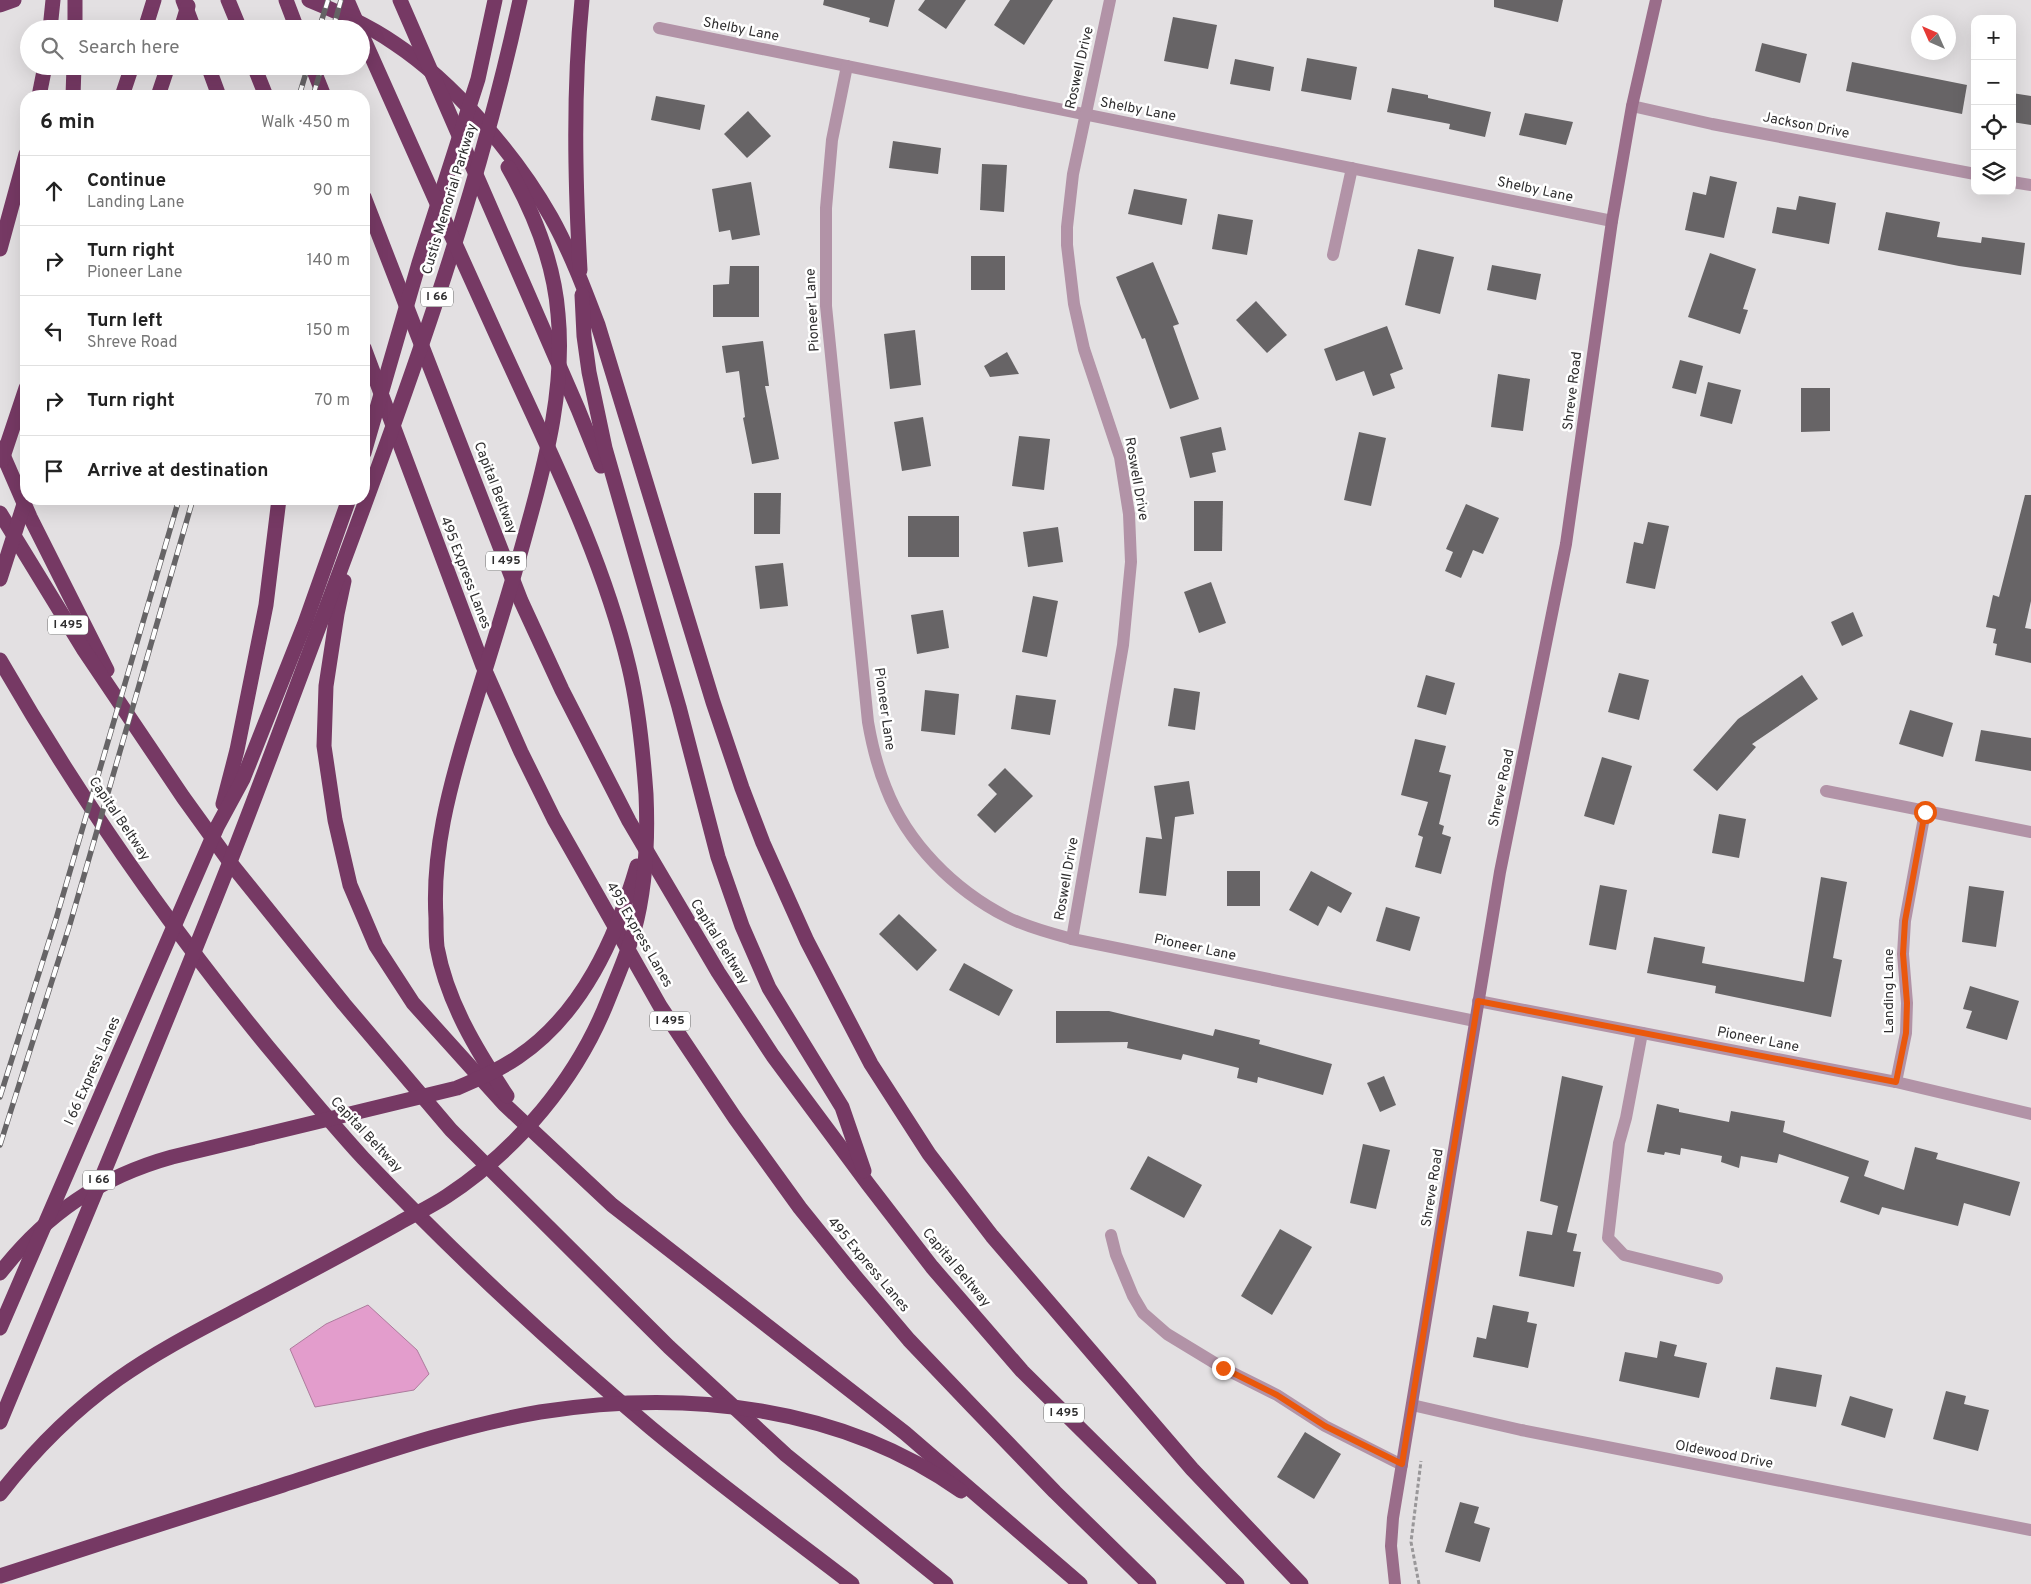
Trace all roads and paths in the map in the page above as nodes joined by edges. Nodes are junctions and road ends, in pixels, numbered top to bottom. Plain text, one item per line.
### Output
1 (14, 0) edge
2 (53, 0) edge
3 (75, 0) edge
4 (154, 0) edge
5 (183, 0) edge
6 (191, 0) edge
7 (228, 0) edge
8 (286, 0) edge
9 (309, 0) edge
10 (346, 0) edge
11 (400, 0) edge
12 (495, 0) edge
13 (520, 0) edge
14 (582, 0) edge
15 (1110, 0) edge
16 (1656, 0) edge
17 (0, 5) edge
18 (51, 20) edge
19 (75, 20) edge
20 (148, 20) edge
21 (184, 20) edge
22 (191, 20) edge
23 (236, 20) edge
24 (294, 20) edge
25 (354, 20) edge
26 (355, 20) edge
27 (658, 28) dead end
28 (370, 29) edge
29 (370, 53) edge
30 (847, 66) junction
31 (43, 75) edge
32 (74, 75) edge
33 (129, 75) edge
34 (165, 75) edge
35 (211, 75) edge
36 (258, 75) edge
37 (316, 75) edge
38 (40, 90) edge
39 (73, 90) edge
40 (124, 90) edge
41 (160, 90) edge
42 (217, 90) edge
43 (264, 90) edge
44 (322, 90) edge
45 (1632, 106) junction
46 (1084, 115) junction
47 (486, 127) junction
48 (1352, 168) junction
49 (1971, 173) edge
50 (20, 176) edge
51 (2016, 183) edge
52 (2031, 185) edge
53 (370, 211) edge
54 (1612, 221) junction
55 (0, 249) edge
56 (1333, 255) dead end
57 (370, 364) edge
58 (20, 406) edge
59 (370, 431) edge
60 (0, 448) edge
61 (0, 466) edge
62 (371, 488) joint
63 (370, 491) edge
64 (20, 494) edge
65 (23, 505) edge
66 (25, 505) edge
67 (278, 505) edge
68 (347, 505) edge
69 (365, 505) edge
70 (366, 505) edge
71 (0, 513) edge
72 (628, 535) junction
73 (0, 579) edge
74 (0, 660) edge
75 (140, 734) junction
76 (237, 775) junction
77 (1826, 791) dead end
78 (646, 811) junction
79 (1925, 812) junction
80 (2031, 832) edge
81 (1072, 939) junction
82 (1478, 1001) junction
83 (1475, 1021) junction
84 (1642, 1032) junction
85 (1896, 1082) junction
86 (2031, 1114) edge
87 (547, 1146) junction
88 (868, 1184) junction
89 (1111, 1235) dead end
90 (0, 1273) edge
91 (1717, 1278) dead end
92 (0, 1328) edge
93 (1412, 1405) junction
94 (0, 1422) edge
95 (1402, 1464) junction
96 (0, 1494) edge
97 (2031, 1530) edge
98 (1036, 1546) junction
99 (0, 1576) edge
100 (852, 1584) edge
101 (946, 1584) edge
102 (1080, 1584) edge
103 (1149, 1584) edge
104 (1237, 1584) edge
105 (1301, 1584) edge
106 (1395, 1584) edge

1 - 17 highway
2 - 18 highway
3 - 19 highway
4 - 20 highway
5 - 22 highway
6 - 21 highway
7 - 23 highway
8 - 24 highway
9 - 25 highway
10 - 26 highway
11 - 72 highway
12 - 59 highway
13 - 62 highway, Custis Memorial Parkway / I 66
14 - 72 highway
15 - 46 street, Roswell Drive
16 - 45 main road, Shreve Road
27 - 30 street, Shelby Lane
28 - 47 highway
29 - 78 highway
30 - 46 street, Shelby Lane
30 - 81 street, Pioneer Lane
31 - 38 highway
32 - 39 highway
33 - 40 highway
34 - 41 highway
35 - 42 highway
36 - 43 highway
37 - 44 highway
45 - 49 street, Jackson Drive
45 - 54 main road, Shreve Road
46 - 48 street, Shelby Lane
46 - 81 street, Roswell Drive
47 - 87 highway
47 - 105 highway
48 - 54 street, Shelby Lane
48 - 56 street
50 - 55 highway
51 - 52 street
53 - 88 highway, Capital Beltway / I 495
54 - 82 main road, Shreve Road
57 - 103 highway, 495 Express Lanes / I 495
58 - 61 highway
60 - 64 highway
62 - 63 highway
65 - 73 highway
66 - 75 highway
67 - 76 highway
68 - 76 highway
69 - 94 highway, I 66
70 - 87 highway
71 - 75 highway, I 495
72 - 88 highway
74 - 100 highway, Capital Beltway
75 - 101 highway, I 495
76 - 92 highway, I 66 Express Lanes
77 - 79 street
78 - 90 highway
78 - 96 highway
79 - 80 street
79 - 85 street, Landing Lane
81 - 83 street, Pioneer Lane
82 - 83 main road, Shreve Road
82 - 84 street, Pioneer Lane
83 - 93 main road, Shreve Road
84 - 85 street, Pioneer Lane
84 - 91 street
85 - 86 street, Pioneer Lane
87 - 98 highway
88 - 104 highway, Capital Beltway / I 495
89 - 95 street
93 - 95 main road, Shreve Road
93 - 97 street, Oldewood Drive
95 - 106 main road, Shreve Road
98 - 99 highway
98 - 102 highway

